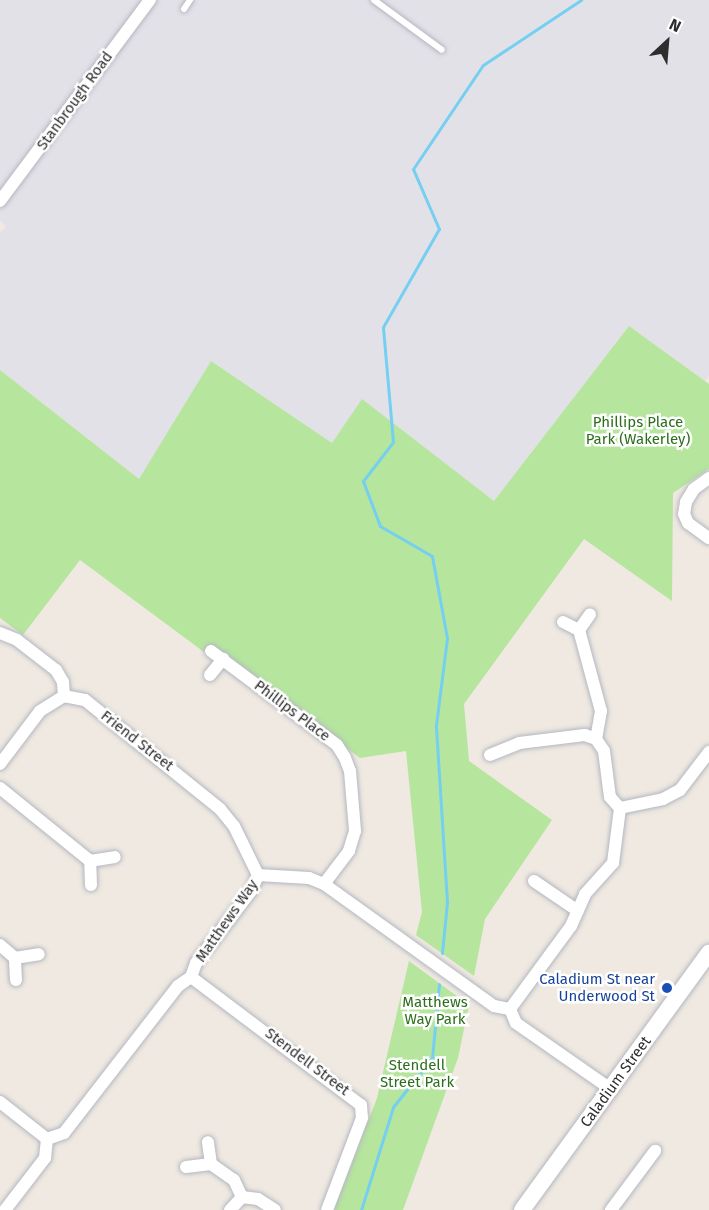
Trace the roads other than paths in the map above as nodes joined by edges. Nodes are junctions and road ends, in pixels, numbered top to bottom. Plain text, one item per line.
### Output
1 (150, 0) edge
2 (190, 0) edge
3 (374, 0) edge
4 (184, 9) dead end
5 (442, 50) dead end
6 (0, 201) edge
7 (709, 478) edge
8 (709, 538) edge
9 (590, 614) dead end
10 (563, 622) dead end
11 (579, 630) junction
12 (0, 633) edge
13 (211, 651) dead end
14 (222, 659) junction
15 (210, 675) dead end
16 (64, 696) junction
17 (596, 739) junction
18 (709, 752) edge
19 (490, 754) dead end
20 (0, 764) edge
21 (0, 788) edge
22 (620, 808) junction
23 (115, 857) dead end
24 (90, 861) junction
25 (258, 875) junction
26 (534, 881) dead end
27 (324, 884) junction
28 (91, 885) dead end
29 (578, 911) junction
30 (0, 945) edge
31 (39, 954) dead end
32 (709, 954) edge
33 (15, 958) junction
34 (191, 976) junction
35 (16, 980) dead end
36 (510, 1009) junction
37 (612, 1090) junction
38 (0, 1102) edge
39 (47, 1139) junction
40 (208, 1142) dead end
41 (655, 1151) dead end
42 (211, 1164) junction
43 (186, 1167) dead end
44 (242, 1197) junction
45 (5, 1210) edge
46 (230, 1210) edge
47 (275, 1210) edge
48 (327, 1210) edge
49 (522, 1210) edge
50 (611, 1210) edge

1 - 6 street, Stanbrough Road
2 - 4 lane
3 - 5 lane
7 - 8 street
9 - 11 street
10 - 11 street
11 - 17 street
12 - 16 street
13 - 14 street, Phillips Place
14 - 15 street
14 - 27 street, Phillips Place
16 - 20 street
16 - 25 street, Friend Street
17 - 19 street
17 - 22 street
18 - 22 street
21 - 24 street
22 - 29 street
23 - 24 street
24 - 28 street
25 - 27 street, Matthews Way
25 - 34 street, Matthews Way
26 - 29 street
27 - 36 street, Matthews Way
29 - 36 street
30 - 33 street
31 - 33 street
32 - 37 street, Caladium Street
33 - 35 street
34 - 39 street, Matthews Way
34 - 48 street, Stendell Street
36 - 37 street, Matthews Way
37 - 49 street, Caladium Street
38 - 39 street
39 - 45 street
40 - 42 street
41 - 50 street
42 - 43 street
42 - 44 street
44 - 46 street
44 - 47 street

